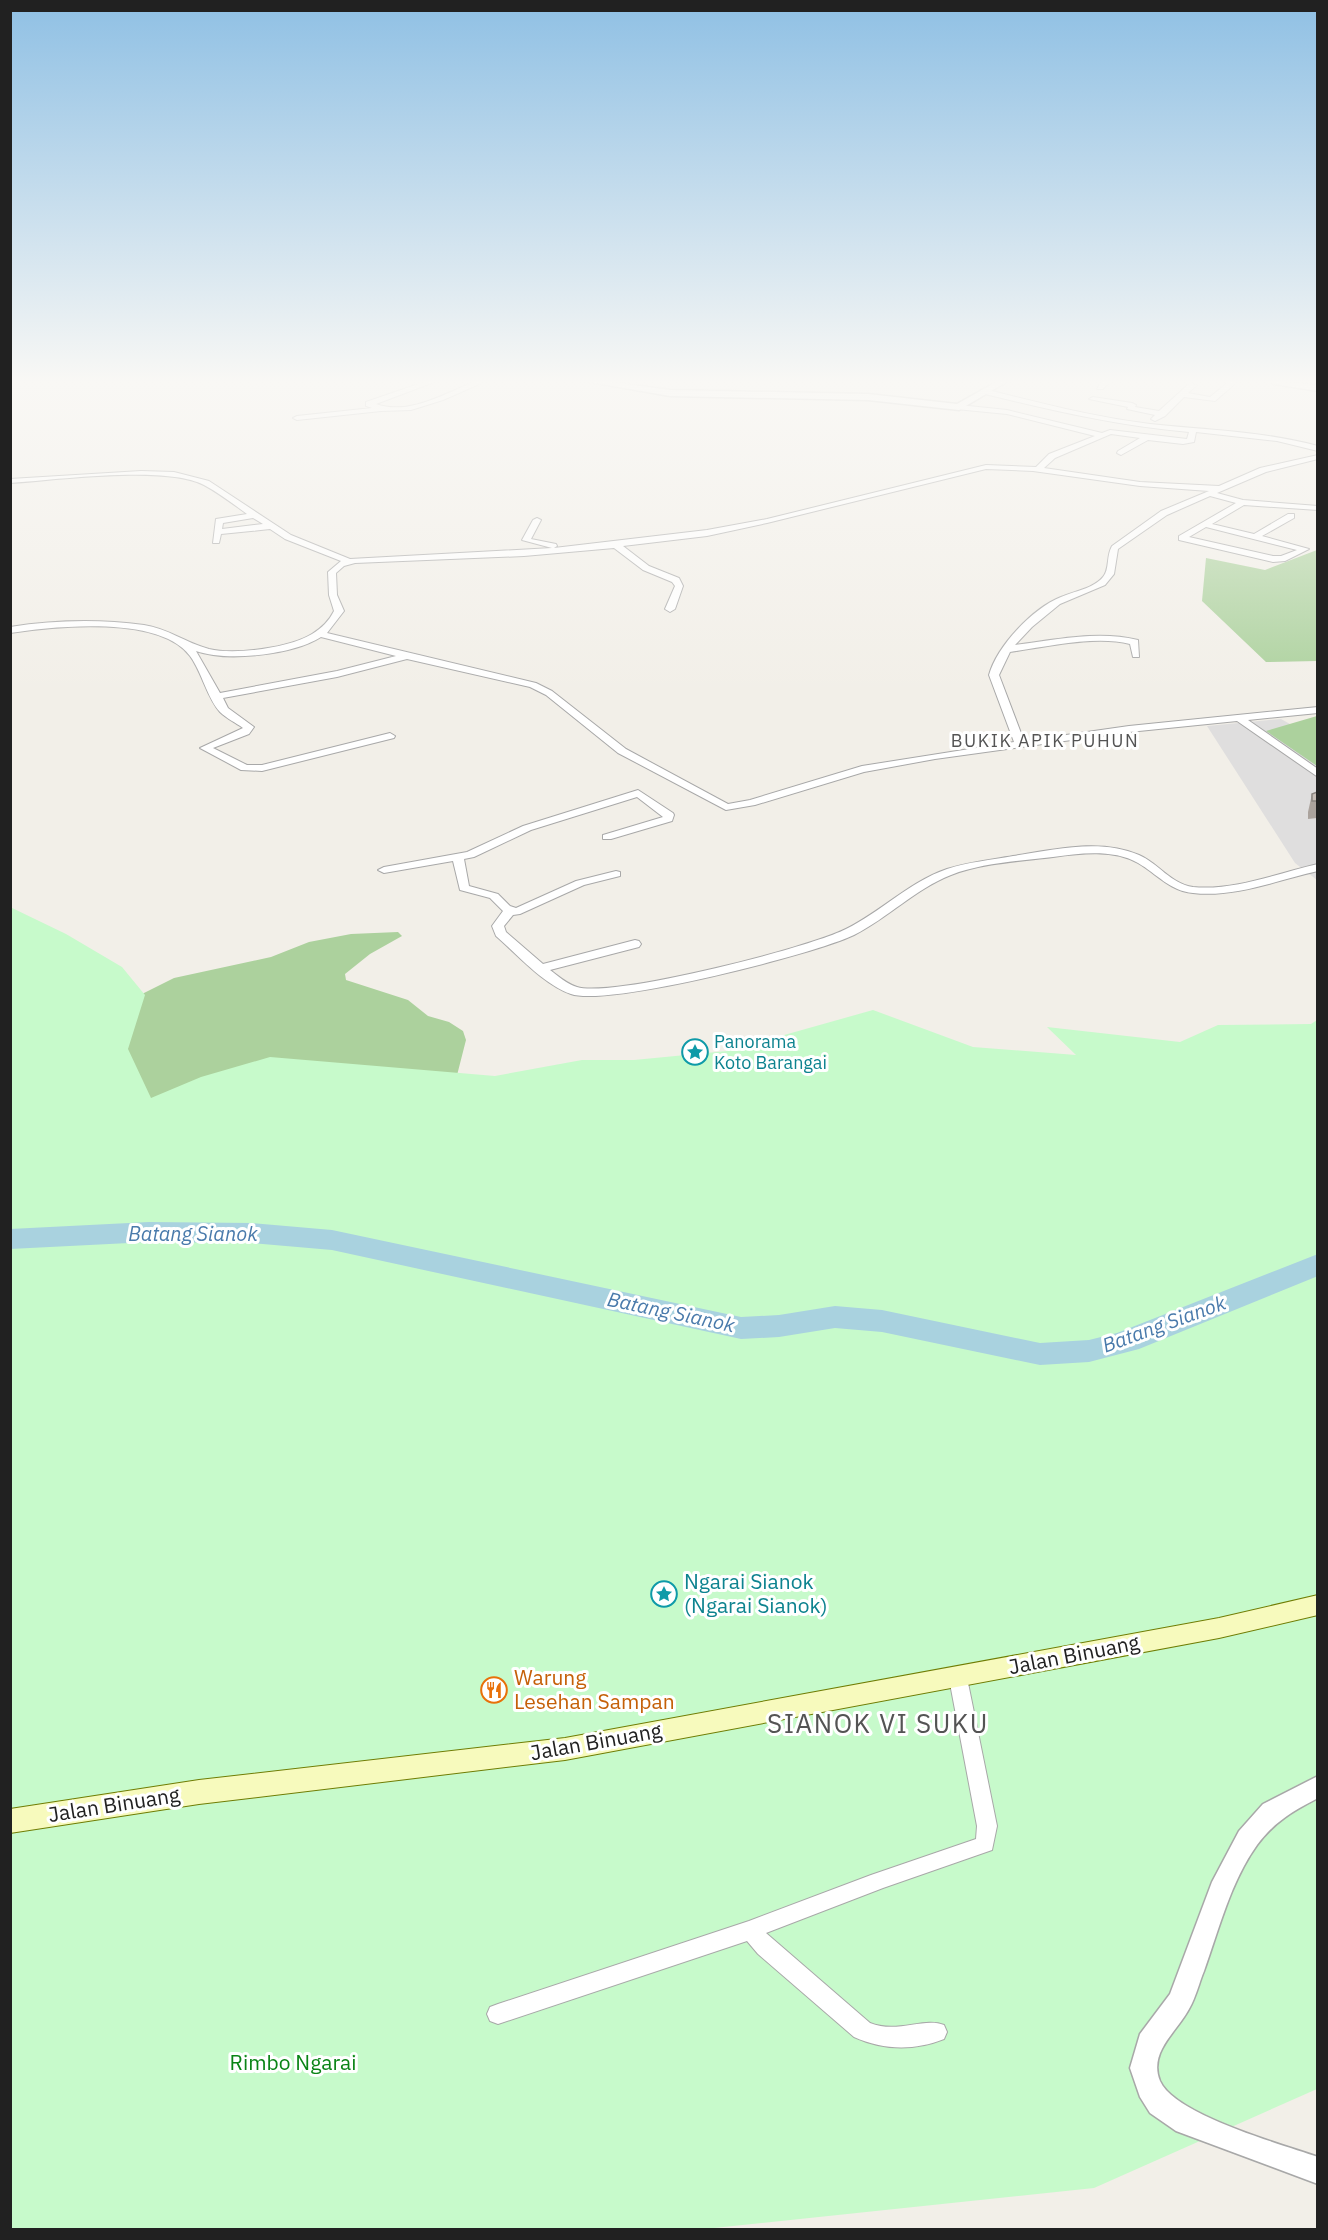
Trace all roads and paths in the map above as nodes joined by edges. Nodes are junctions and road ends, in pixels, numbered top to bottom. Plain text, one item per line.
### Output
1 (210, 486) edge
2 (917, 486) edge
3 (1171, 486) edge
4 (1229, 486) edge
5 (1221, 489) junction
6 (1212, 494) junction
7 (1243, 502) junction
8 (1317, 508) edge
9 (253, 515) junction
10 (1291, 516) dead end
11 (537, 520) dead end
12 (1203, 524) junction
13 (270, 526) junction
14 (1258, 536) junction
15 (616, 544) junction
16 (571, 549) junction
17 (348, 561) junction
18 (670, 609) dead end
19 (10, 630) edge
20 (321, 634) junction
21 (182, 639) junction
22 (1008, 649) junction
23 (1136, 655) dead end
24 (406, 656) junction
25 (218, 696) junction
26 (1317, 711) edge
27 (1240, 719) junction
28 (390, 736) dead end
29 (1019, 742) junction
30 (1317, 774) edge
31 (607, 837) dead end
32 (458, 858) junction
33 (1317, 867) edge
34 (384, 870) dead end
35 (616, 874) dead end
36 (510, 910) junction
37 (635, 944) dead end
38 (543, 968) junction
39 (1317, 1605) edge
40 (958, 1678) junction
41 (1317, 1786) edge
42 (10, 1821) edge
43 (751, 1930) junction
44 (498, 2014) dead end
45 (936, 2032) dead end
46 (1317, 2171) edge

1 - 9 street
2 - 15 street
3 - 5 street
4 - 5 street
5 - 6 street
6 - 7 street
6 - 22 street
7 - 8 street
7 - 12 street
9 - 13 street
9 - 13 street
10 - 14 street
11 - 16 street
12 - 14 street
12 - 14 street
13 - 17 street
15 - 16 street
15 - 18 street
16 - 17 street
17 - 20 street
19 - 21 street
20 - 21 street
20 - 24 street
21 - 25 street
22 - 23 street
22 - 29 street
24 - 25 street
24 - 29 street
25 - 28 street
26 - 27 street
27 - 29 street
27 - 30 street
31 - 32 street
32 - 34 street
32 - 36 street
33 - 38 street
35 - 36 street
36 - 38 street
37 - 38 street
39 - 40 main road, Jalan Binuang
40 - 42 main road, Jalan Binuang
40 - 43 street
41 - 46 street
43 - 44 street
43 - 45 street

